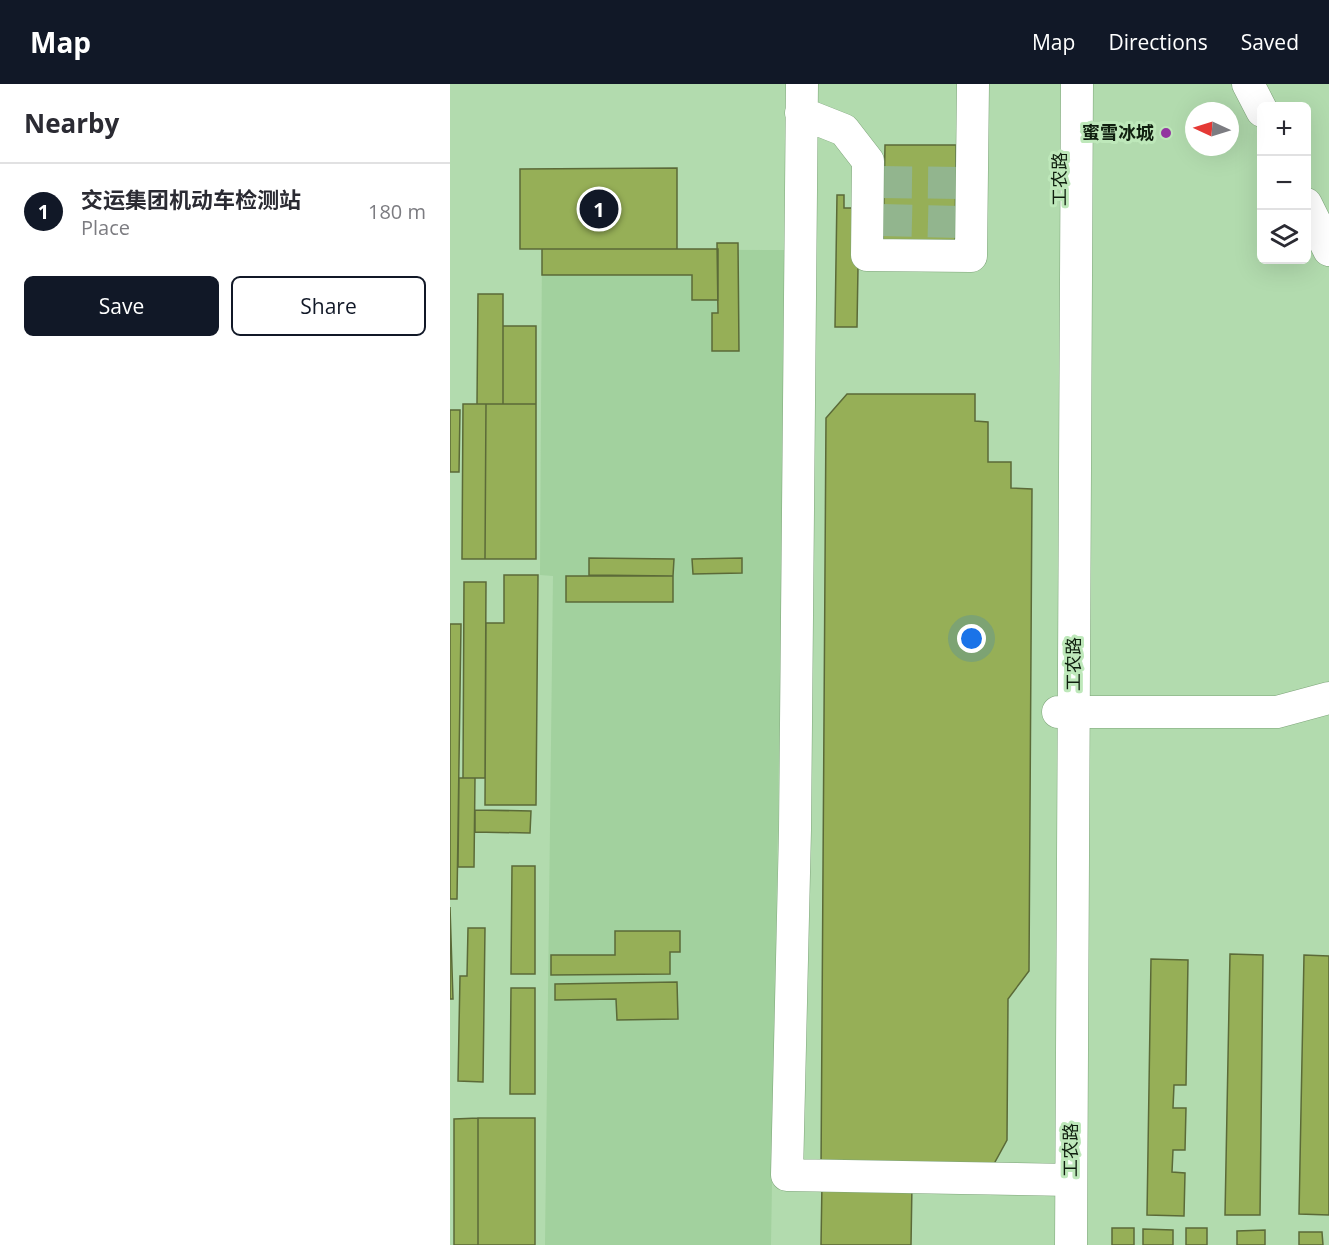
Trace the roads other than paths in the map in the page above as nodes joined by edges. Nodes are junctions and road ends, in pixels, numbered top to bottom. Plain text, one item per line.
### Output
1 (973, 84) edge
2 (1061, 84) edge
3 (1077, 84) edge
4 (1248, 84) edge
5 (801, 98) edge
6 (1257, 102) edge
7 (1309, 210) edge
8 (1329, 250) edge
9 (1329, 698) edge
10 (1066, 712) junction
11 (1063, 1180) junction
12 (1055, 1245) edge
13 (1071, 1245) edge

1 - 5 street
2 - 10 street, 工农路
3 - 10 street, 工农路
4 - 6 street
5 - 11 street
7 - 8 street
9 - 10 street
10 - 11 street, 工农路
11 - 12 street, 工农路
11 - 13 street, 工农路

